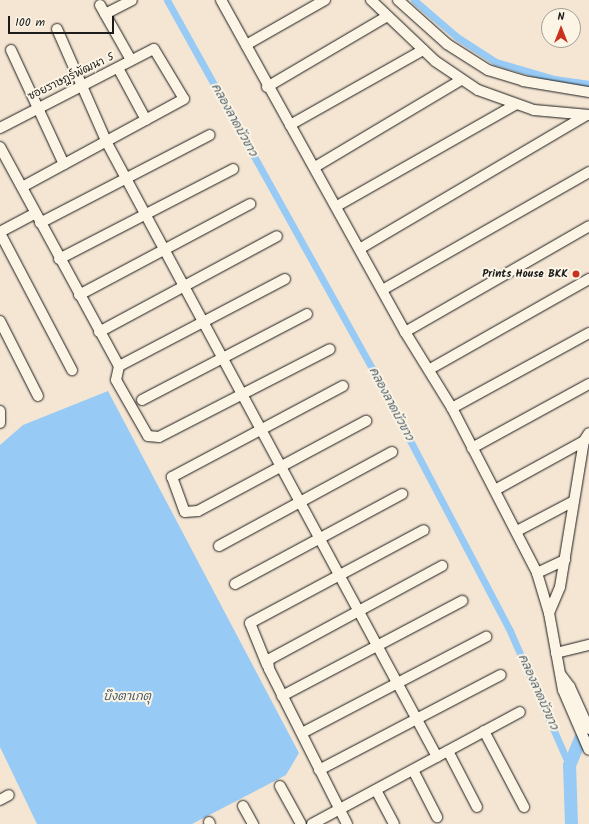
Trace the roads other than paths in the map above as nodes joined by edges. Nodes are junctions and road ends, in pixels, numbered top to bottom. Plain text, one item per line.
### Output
1 (132, 0) edge
2 (325, 0) edge
3 (371, 0) edge
4 (398, 0) edge
5 (223, 1) edge
6 (100, 5) dead end
7 (105, 14) junction
8 (386, 17) junction
9 (57, 29) dead end
10 (246, 44) junction
11 (11, 50) dead end
12 (423, 50) junction
13 (131, 60) junction
14 (118, 68) junction
15 (461, 80) junction
16 (80, 85) junction
17 (267, 86) junction
18 (589, 92) edge
19 (515, 105) junction
20 (36, 107) junction
21 (588, 115) edge
22 (146, 120) junction
23 (290, 125) junction
24 (0, 128) edge
25 (210, 135) dead end
26 (107, 143) junction
27 (0, 147) edge
28 (64, 164) junction
29 (315, 167) junction
30 (232, 169) dead end
31 (589, 172) edge
32 (126, 177) junction
33 (22, 187) junction
34 (250, 204) dead end
35 (337, 206) junction
36 (35, 213) junction
37 (146, 215) junction
38 (40, 223) junction
39 (589, 226) edge
40 (0, 232) edge
41 (277, 236) dead end
42 (361, 248) junction
43 (166, 250) junction
44 (59, 259) junction
45 (285, 279) dead end
46 (589, 279) edge
47 (185, 285) junction
48 (384, 289) junction
49 (79, 295) junction
50 (307, 314) dead end
51 (0, 321) edge
52 (204, 324) junction
53 (99, 332) junction
54 (405, 332) junction
55 (589, 333) edge
56 (330, 349) dead end
57 (223, 357) junction
58 (118, 366) junction
59 (430, 369) junction
60 (72, 370) dead end
61 (589, 384) edge
62 (343, 386) dead end
63 (242, 394) junction
64 (38, 396) dead end
65 (142, 400) dead end
66 (452, 408) junction
67 (0, 411) edge
68 (366, 421) dead end
69 (0, 423) edge
70 (261, 430) junction
71 (587, 437) edge
72 (472, 448) junction
73 (392, 452) dead end
74 (280, 466) junction
75 (495, 490) junction
76 (402, 494) dead end
77 (574, 501) junction
78 (299, 502) junction
79 (424, 530) dead end
80 (516, 531) junction
81 (319, 539) junction
82 (219, 546) dead end
83 (565, 560) junction
84 (442, 566) dead end
85 (537, 573) junction
86 (339, 574) junction
87 (235, 584) dead end
88 (462, 601) dead end
89 (358, 610) junction
90 (549, 613) junction
91 (486, 637) dead end
92 (589, 645) edge
93 (377, 646) junction
94 (556, 653) junction
95 (267, 665) junction
96 (501, 675) dead end
97 (396, 683) junction
98 (566, 688) junction
99 (282, 696) junction
100 (520, 712) dead end
101 (415, 720) junction
102 (589, 729) edge
103 (484, 731) junction
104 (302, 733) junction
105 (589, 750) edge
106 (448, 751) junction
107 (437, 758) junction
108 (319, 770) junction
109 (412, 770) junction
110 (280, 786) dead end
111 (376, 790) junction
112 (244, 806) dead end
113 (477, 807) dead end
114 (524, 807) dead end
115 (339, 810) junction
116 (437, 817) dead end
117 (253, 824) edge
118 (301, 824) edge
119 (312, 824) edge
120 (347, 824) edge
121 (394, 824) edge

1 - 7 street
2 - 10 street
3 - 8 street
4 - 18 street
5 - 10 street
6 - 7 street
7 - 13 street
8 - 12 street
8 - 17 street
9 - 16 street
10 - 17 street
11 - 20 street
12 - 15 street
12 - 23 street
13 - 14 street, ซอยราษฎร์พัฒนา 5
13 - 22 street, ซอยราษฎร์พัฒนา 5
14 - 16 street, ซอยราษฎร์พัฒนา 5
14 - 22 street
15 - 19 street
15 - 29 street
16 - 20 street, ซอยราษฎร์พัฒนา 5
16 - 26 street
17 - 23 street
19 - 21 street
19 - 35 street
20 - 24 street, ซอยราษฎร์พัฒนา 5
20 - 28 street
21 - 42 street
22 - 26 street
23 - 29 street
25 - 32 street
26 - 28 street
26 - 32 street
27 - 33 street
28 - 33 street
29 - 35 street
30 - 37 street
31 - 48 street
32 - 37 street
32 - 38 street
33 - 36 street
34 - 43 street
35 - 42 street
36 - 38 street
36 - 40 street
37 - 43 street
37 - 44 street
38 - 44 street
39 - 54 street
40 - 60 street
41 - 47 street
42 - 48 street
43 - 47 street
43 - 49 street
44 - 49 street
45 - 52 street
46 - 59 street
47 - 52 street
47 - 53 street
48 - 54 street
49 - 53 street
50 - 57 street
51 - 64 street
52 - 57 street
52 - 58 street
53 - 58 street
54 - 59 street
55 - 66 street
56 - 63 street
57 - 63 street
57 - 65 street
58 - 63 street
59 - 66 street
61 - 72 street
62 - 70 street
63 - 70 street
66 - 72 street
67 - 69 street
68 - 74 street
70 - 74 street
70 - 74 street
71 - 75 street
71 - 77 street
72 - 75 street
73 - 78 street
74 - 78 street
75 - 80 street
76 - 81 street
77 - 80 street
77 - 83 street
78 - 81 street
78 - 82 street
79 - 86 street
80 - 85 street
81 - 86 street
81 - 87 street
83 - 85 street
83 - 90 street
84 - 89 street
85 - 90 street
86 - 89 street
86 - 95 street
88 - 93 street
89 - 93 street
89 - 95 street
90 - 94 street
91 - 97 street
92 - 94 street
93 - 97 street
93 - 99 street
94 - 98 street
95 - 99 street
96 - 101 street
97 - 101 street
97 - 104 street
98 - 102 street
98 - 105 street
99 - 104 street
100 - 103 street
101 - 107 street
101 - 108 street
103 - 106 street
103 - 114 street
104 - 108 street
106 - 107 street
106 - 113 street
107 - 109 street
108 - 115 street
109 - 111 street
109 - 116 street
110 - 118 street
111 - 115 street
111 - 121 street
112 - 117 street
115 - 119 street
115 - 120 street

